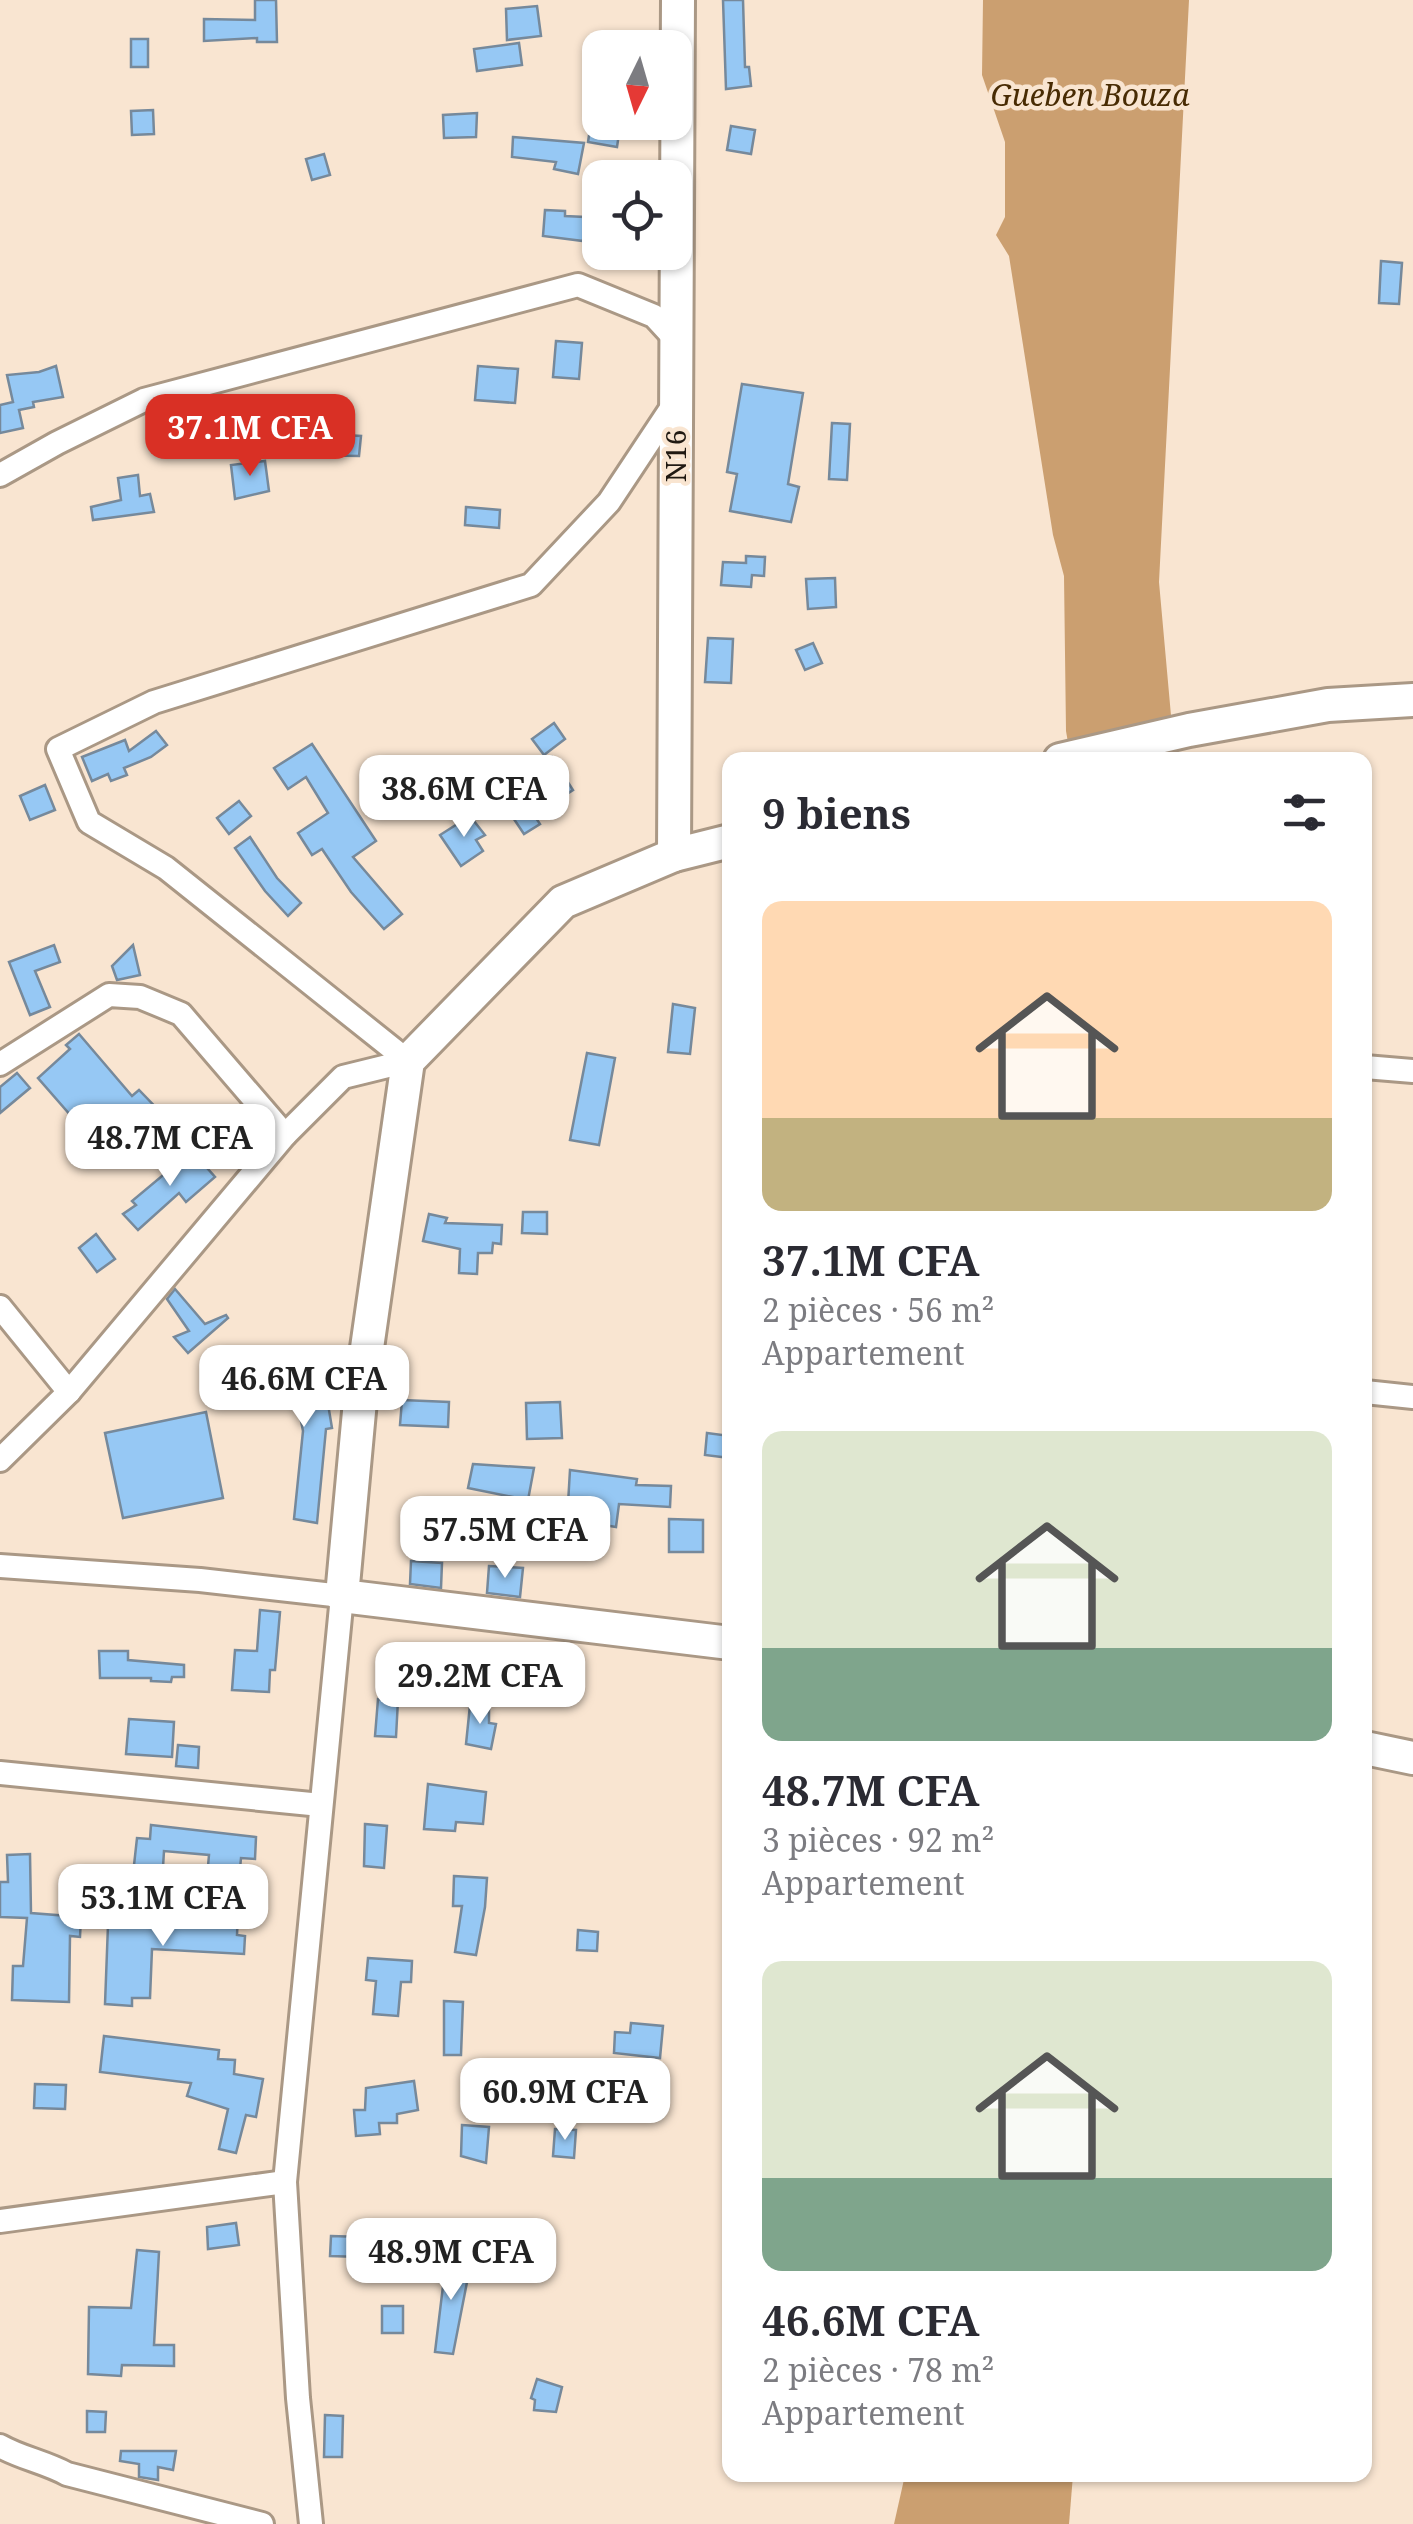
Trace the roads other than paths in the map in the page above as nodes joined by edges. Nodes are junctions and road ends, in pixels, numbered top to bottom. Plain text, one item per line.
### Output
1 (678, 0) edge
2 (677, 341) junction
3 (676, 402) junction
4 (0, 475) edge
5 (1413, 700) edge
6 (1094, 752) edge
7 (722, 844) edge
8 (674, 855) junction
9 (408, 1060) junction
10 (0, 1064) edge
11 (1372, 1068) edge
12 (1413, 1071) edge
13 (285, 1136) junction
14 (0, 1308) edge
15 (69, 1392) junction
16 (1372, 1393) edge
17 (1413, 1397) edge
18 (0, 1460) edge
19 (0, 1566) edge
20 (342, 1596) junction
21 (722, 1642) edge
22 (1372, 1749) edge
23 (1413, 1758) edge
24 (0, 1773) edge
25 (321, 1805) junction
26 (284, 2182) junction
27 (0, 2221) edge
28 (0, 2446) edge
29 (262, 2524) edge
30 (312, 2524) edge

1 - 2 street, N16
2 - 3 street, N16
2 - 4 street
3 - 8 street, N16
3 - 9 street
5 - 6 street
7 - 8 street
8 - 9 street
9 - 13 street
9 - 20 street
10 - 13 street
11 - 12 street
13 - 15 street
14 - 15 street
15 - 18 street
16 - 17 street
19 - 20 street
20 - 21 street
20 - 25 street
22 - 23 street
24 - 25 street
25 - 26 street
26 - 27 street
26 - 30 street
28 - 29 street

